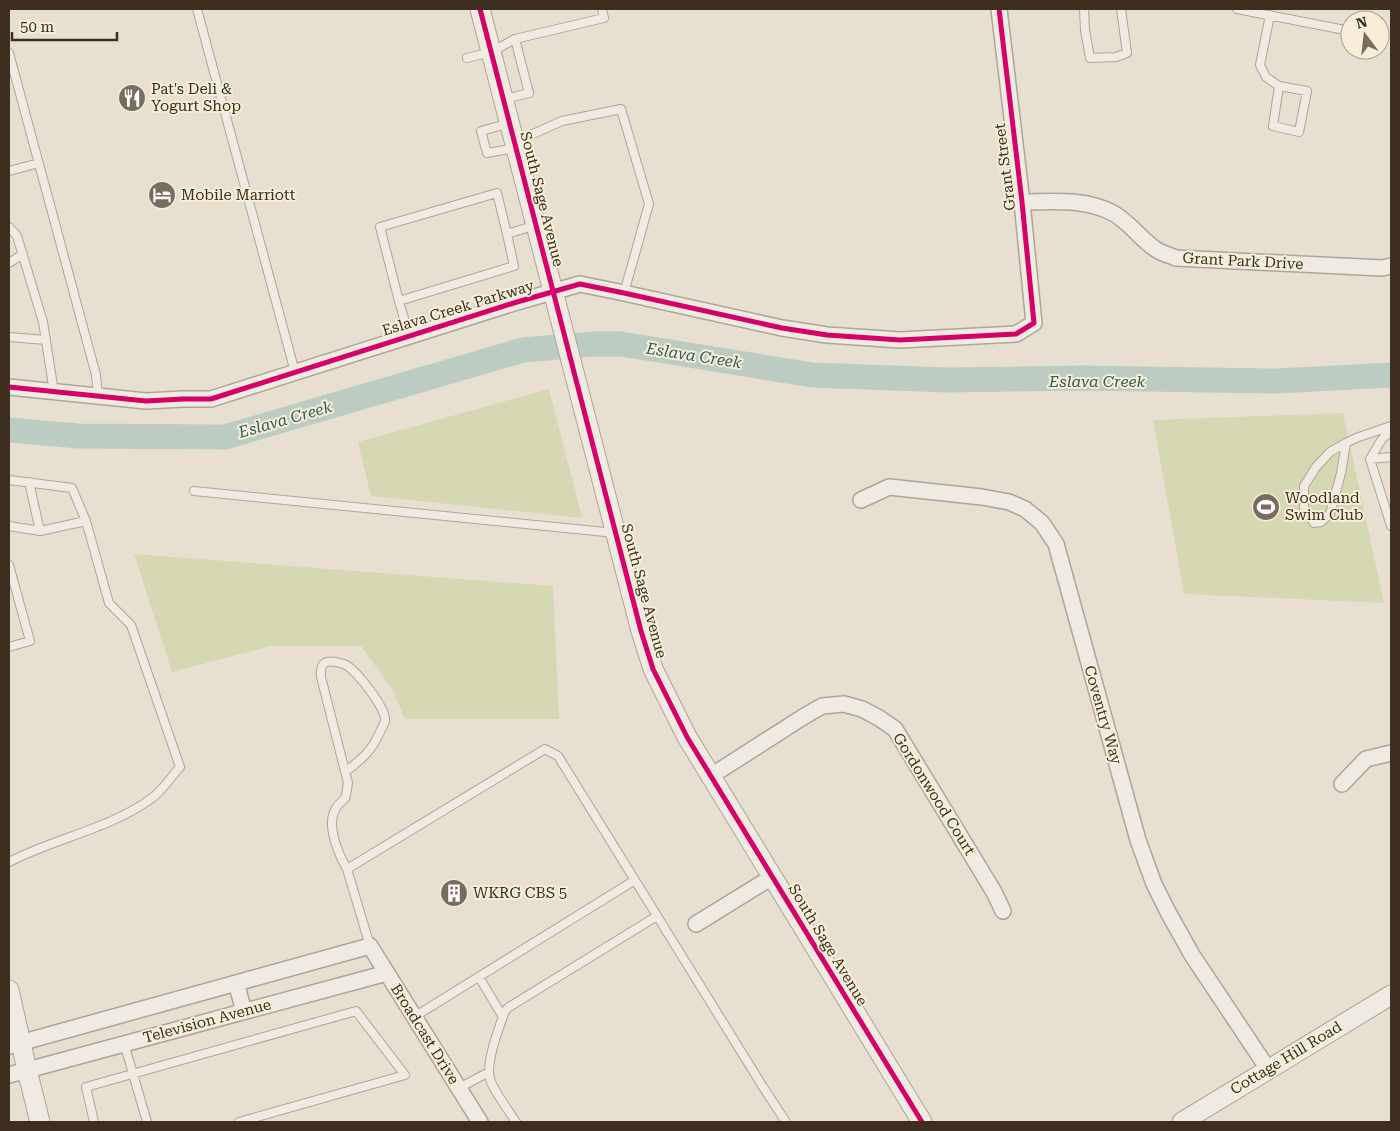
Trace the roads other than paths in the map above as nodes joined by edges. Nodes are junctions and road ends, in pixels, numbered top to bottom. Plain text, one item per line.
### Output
1 (197, 9) edge
2 (480, 9) edge
3 (602, 9) edge
4 (999, 9) edge
5 (1084, 9) edge
6 (1121, 9) edge
7 (1236, 9) edge
8 (1279, 13) edge
9 (1270, 15) junction
10 (1340, 28) edge
11 (515, 39) junction
12 (491, 52) junction
13 (9, 53) edge
14 (467, 58) dead end
15 (1279, 86) junction
16 (504, 99) junction
17 (510, 123) junction
18 (515, 145) junction
19 (38, 163) junction
20 (9, 171) edge
21 (1022, 202) junction
22 (536, 225) junction
23 (9, 227) edge
24 (507, 234) junction
25 (23, 254) junction
26 (9, 263) edge
27 (1391, 266) edge
28 (553, 292) junction
29 (624, 292) junction
30 (399, 301) junction
31 (1034, 323) joint
32 (409, 336) junction
33 (9, 337) edge
34 (46, 340) junction
35 (295, 372) junction
36 (9, 387) edge
37 (54, 392) junction
38 (98, 396) junction
39 (1391, 426) edge
40 (1391, 431) edge
41 (1346, 443) junction
42 (1391, 456) edge
43 (1370, 460) junction
44 (9, 480) edge
45 (29, 482) junction
46 (194, 491) dead end
47 (861, 500) dead end
48 (86, 521) junction
49 (9, 526) edge
50 (1391, 526) edge
51 (40, 531) junction
52 (615, 533) junction
53 (9, 565) edge
54 (9, 647) edge
55 (1391, 753) edge
56 (345, 772) junction
57 (711, 776) junction
58 (1342, 784) dead end
59 (9, 862) edge
60 (348, 870) junction
61 (772, 877) junction
62 (635, 880) junction
63 (1003, 911) dead end
64 (657, 916) junction
65 (696, 924) dead end
66 (370, 946) junction
67 (387, 973) junction
68 (479, 976) junction
69 (236, 984) junction
70 (9, 990) edge
71 (1391, 994) edge
72 (244, 1011) junction
73 (414, 1017) junction
74 (503, 1017) junction
75 (124, 1043) junction
76 (15, 1045) edge
77 (1268, 1069) junction
78 (489, 1072) junction
79 (18, 1073) edge
80 (133, 1074) junction
81 (459, 1088) junction
82 (40, 1122) edge
83 (94, 1122) edge
84 (147, 1122) edge
85 (239, 1122) edge
86 (480, 1122) edge
87 (516, 1122) edge
88 (786, 1122) edge
89 (922, 1122) edge
90 (1182, 1122) edge

1 - 35 lane
2 - 12 street, South Sage Avenue
3 - 11 lane
4 - 21 street, Grant Street
5 - 6 lane
7 - 9 lane
8 - 9 lane
8 - 10 lane
9 - 15 lane
11 - 12 lane
11 - 16 lane
12 - 14 lane
12 - 16 street, South Sage Avenue
13 - 19 lane
15 - 15 lane
16 - 17 street, South Sage Avenue
17 - 18 street, South Sage Avenue
17 - 18 lane
18 - 22 street, South Sage Avenue
18 - 29 lane
19 - 20 lane
19 - 38 lane
21 - 27 street, Grant Park Drive
21 - 31 street, Grant Street
22 - 24 lane
22 - 28 street, South Sage Avenue
23 - 25 lane
24 - 30 lane
24 - 30 lane
25 - 26 lane
25 - 34 lane
28 - 29 street, Eslava Creek Parkway
28 - 32 street, Eslava Creek Parkway
28 - 52 street, South Sage Avenue
29 - 31 street, Eslava Creek Parkway
30 - 32 lane
32 - 35 street, Eslava Creek Parkway
33 - 34 lane
34 - 37 lane
35 - 38 street, Eslava Creek Parkway
36 - 37 street, Eslava Creek Parkway
37 - 38 street, Eslava Creek Parkway
39 - 41 lane
40 - 43 lane
41 - 41 lane
42 - 43 lane
43 - 50 lane
44 - 45 lane
45 - 48 lane
45 - 51 lane
46 - 52 lane
47 - 77 street, Coventry Way
48 - 51 lane
48 - 59 lane
49 - 51 lane
52 - 57 street, South Sage Avenue
53 - 54 lane
55 - 58 street
56 - 56 lane
56 - 60 lane
57 - 61 street, South Sage Avenue
57 - 63 street, Gordonwood Court
60 - 62 lane
60 - 66 lane
61 - 65 street
61 - 89 street, South Sage Avenue
62 - 64 lane
62 - 68 lane
64 - 74 lane
64 - 88 lane
66 - 67 street, Broadcast Drive
66 - 69 street, Television Avenue
67 - 72 street, Television Avenue
67 - 73 street, Broadcast Drive
68 - 73 lane
68 - 74 lane
69 - 72 street
69 - 76 street, Television Avenue
70 - 76 street
71 - 77 street, Cottage Hill Road
72 - 75 street, Television Avenue
73 - 81 street, Broadcast Drive
74 - 78 lane
75 - 79 street, Television Avenue
75 - 80 lane
76 - 79 street
77 - 90 street, Cottage Hill Road
78 - 81 lane
78 - 87 lane
79 - 82 street
80 - 83 lane
80 - 84 lane
80 - 85 lane
81 - 86 street, Broadcast Drive

